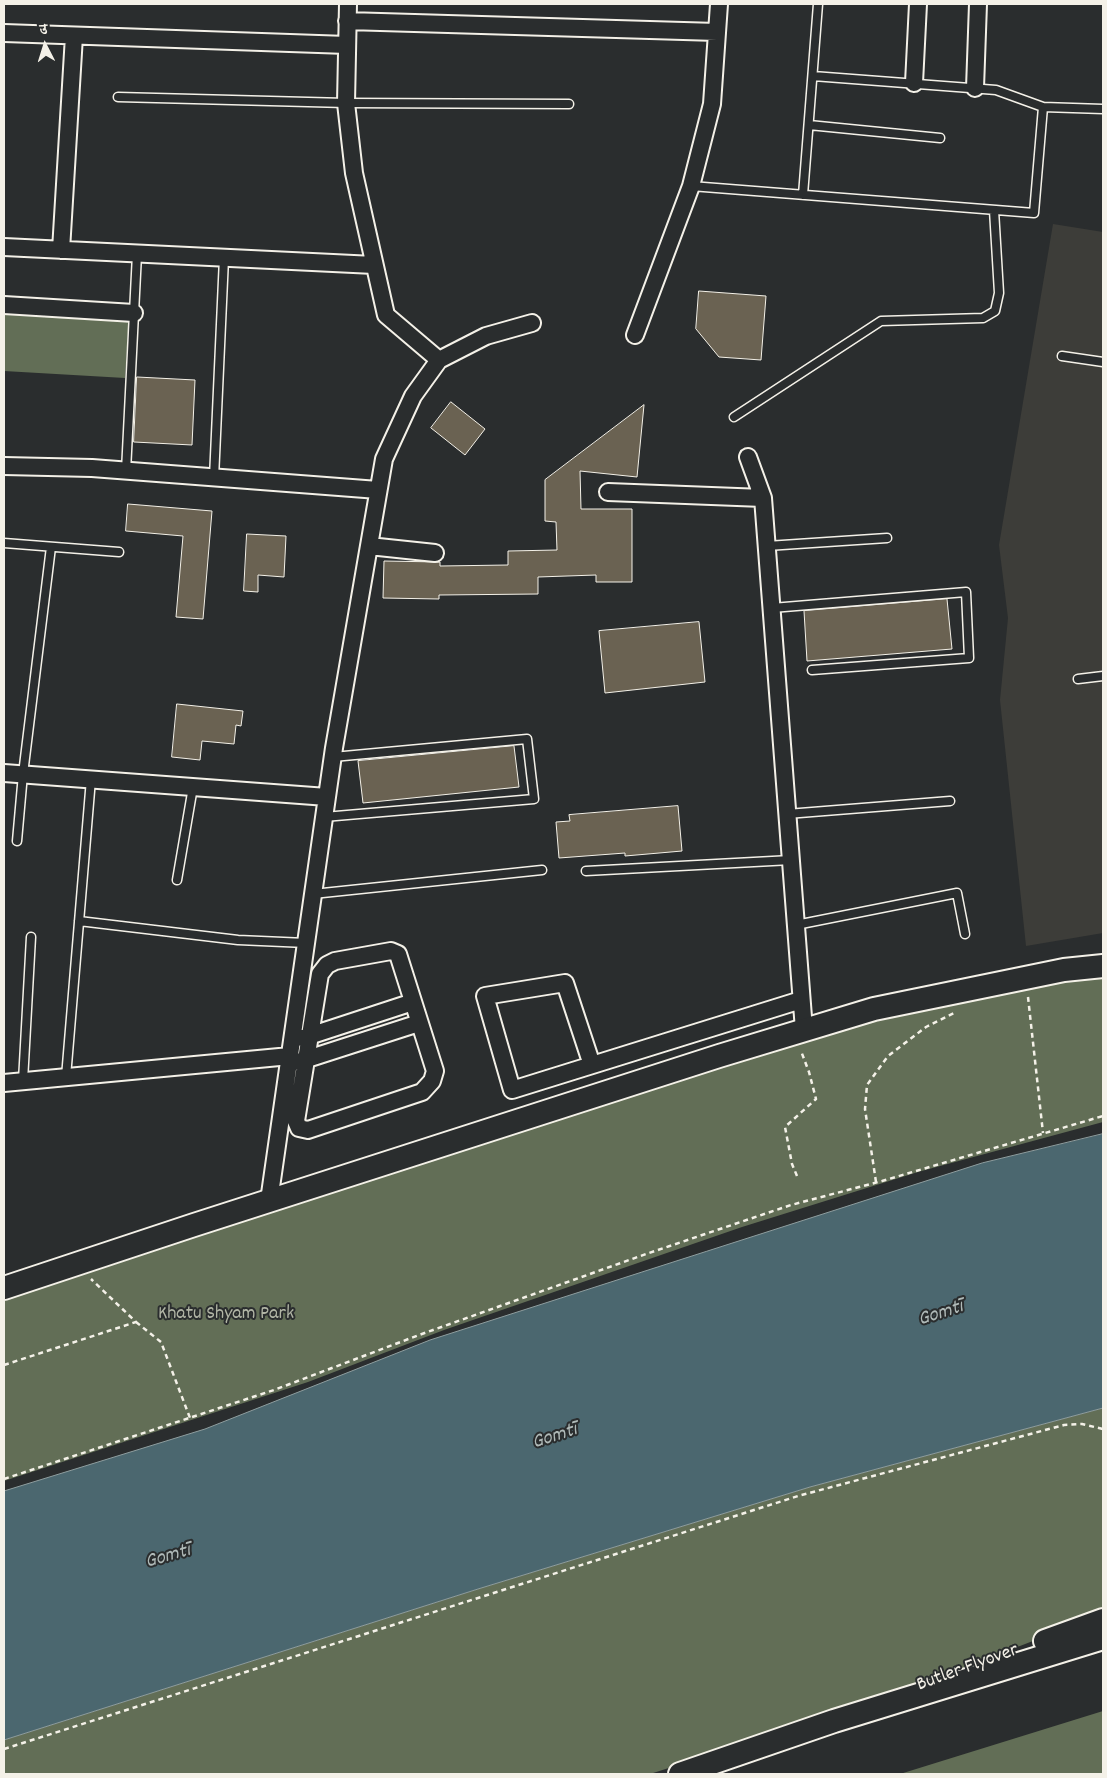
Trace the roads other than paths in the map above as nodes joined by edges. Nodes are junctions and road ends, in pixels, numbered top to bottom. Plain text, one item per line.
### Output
1 (348, 4) edge
2 (719, 4) edge
3 (818, 4) edge
4 (918, 4) edge
5 (978, 4) edge
6 (347, 21) junction
7 (717, 32) junction
8 (4, 33) edge
9 (74, 36) junction
10 (347, 45) junction
11 (813, 76) junction
12 (914, 83) junction
13 (975, 88) junction
14 (118, 97) dead end
15 (346, 104) junction
16 (569, 104) dead end
17 (1043, 107) junction
18 (1103, 109) edge
19 (809, 125) junction
20 (940, 138) dead end
21 (691, 186) junction
22 (803, 195) junction
23 (994, 210) junction
24 (4, 248) edge
25 (62, 250) junction
26 (138, 254) junction
27 (224, 258) junction
28 (374, 265) junction
29 (4, 305) edge
30 (134, 313) junction
31 (532, 323) dead end
32 (635, 335) dead end
33 (1062, 356) dead end
34 (439, 360) junction
35 (1103, 362) edge
36 (734, 417) dead end
37 (748, 457) dead end
38 (4, 466) edge
39 (126, 471) junction
40 (214, 478) junction
41 (378, 490) junction
42 (608, 492) dead end
43 (763, 498) junction
44 (887, 538) dead end
45 (4, 544) edge
46 (369, 546) junction
47 (767, 546) junction
48 (51, 547) junction
49 (119, 552) dead end
50 (434, 553) dead end
51 (772, 608) junction
52 (812, 670) dead end
53 (1103, 676) edge
54 (1078, 679) dead end
55 (333, 758) junction
56 (4, 773) edge
57 (23, 774) junction
58 (92, 779) junction
59 (194, 787) junction
60 (327, 797) junction
61 (950, 801) dead end
62 (787, 814) junction
63 (324, 817) junction
64 (17, 841) dead end
65 (791, 860) junction
66 (542, 870) dead end
67 (586, 871) dead end
68 (177, 880) dead end
69 (313, 894) junction
70 (79, 921) junction
71 (796, 925) junction
72 (965, 934) dead end
73 (31, 937) dead end
74 (306, 943) junction
75 (1103, 966) edge
76 (802, 1000) junction
77 (413, 1002) junction
78 (419, 1023) junction
79 (799, 1032) junction
80 (312, 1036) junction
81 (290, 1055) junction
82 (306, 1059) junction
83 (592, 1065) junction
84 (66, 1077) junction
85 (24, 1081) junction
86 (4, 1083) edge
87 (269, 1201) junction
88 (4, 1288) edge
89 (1103, 1620) edge
90 (1103, 1638) edge
91 (834, 1721) junction
92 (680, 1774) edge

1 - 6 street
2 - 7 street
3 - 11 lane
4 - 12 street
5 - 13 street
6 - 7 street
6 - 10 street
7 - 21 street
8 - 9 street
9 - 10 street
9 - 25 street
10 - 15 street
11 - 12 lane
11 - 19 lane
12 - 13 lane
13 - 17 lane
14 - 15 lane
15 - 16 lane
15 - 28 street
17 - 18 lane
17 - 23 lane
19 - 20 lane
19 - 22 lane
21 - 22 lane
21 - 32 street
22 - 23 lane
23 - 36 lane
24 - 25 street
25 - 26 street
26 - 27 street
26 - 30 lane
27 - 28 street
27 - 40 lane
28 - 34 street
29 - 30 street
30 - 39 lane
31 - 34 street
33 - 35 lane
34 - 41 street
37 - 43 street
38 - 39 street
39 - 40 street
40 - 41 street
41 - 46 street
42 - 43 street
43 - 47 street
44 - 47 lane
45 - 48 lane
46 - 50 street
46 - 55 street
47 - 51 street
48 - 49 lane
48 - 57 lane
51 - 52 lane
51 - 62 street
53 - 54 lane
55 - 60 street
55 - 63 lane
56 - 57 street
57 - 58 street
57 - 64 lane
58 - 59 street
58 - 70 lane
59 - 60 street
59 - 68 lane
60 - 63 street
61 - 62 lane
62 - 65 street
63 - 69 street
65 - 67 lane
65 - 71 street
66 - 69 lane
69 - 74 street
70 - 74 lane
70 - 84 lane
71 - 72 lane
71 - 76 street
73 - 85 lane
74 - 81 street
75 - 79 street
76 - 79 street
76 - 83 street
77 - 78 street
77 - 80 street
77 - 80 street
78 - 82 street
78 - 82 street
79 - 87 street
80 - 81 street
80 - 82 street
81 - 82 street
81 - 84 street
81 - 87 street
83 - 83 street
84 - 85 street
85 - 86 street
87 - 88 street
89 - 91 street, Butler Flyover
90 - 91 street
91 - 92 street

